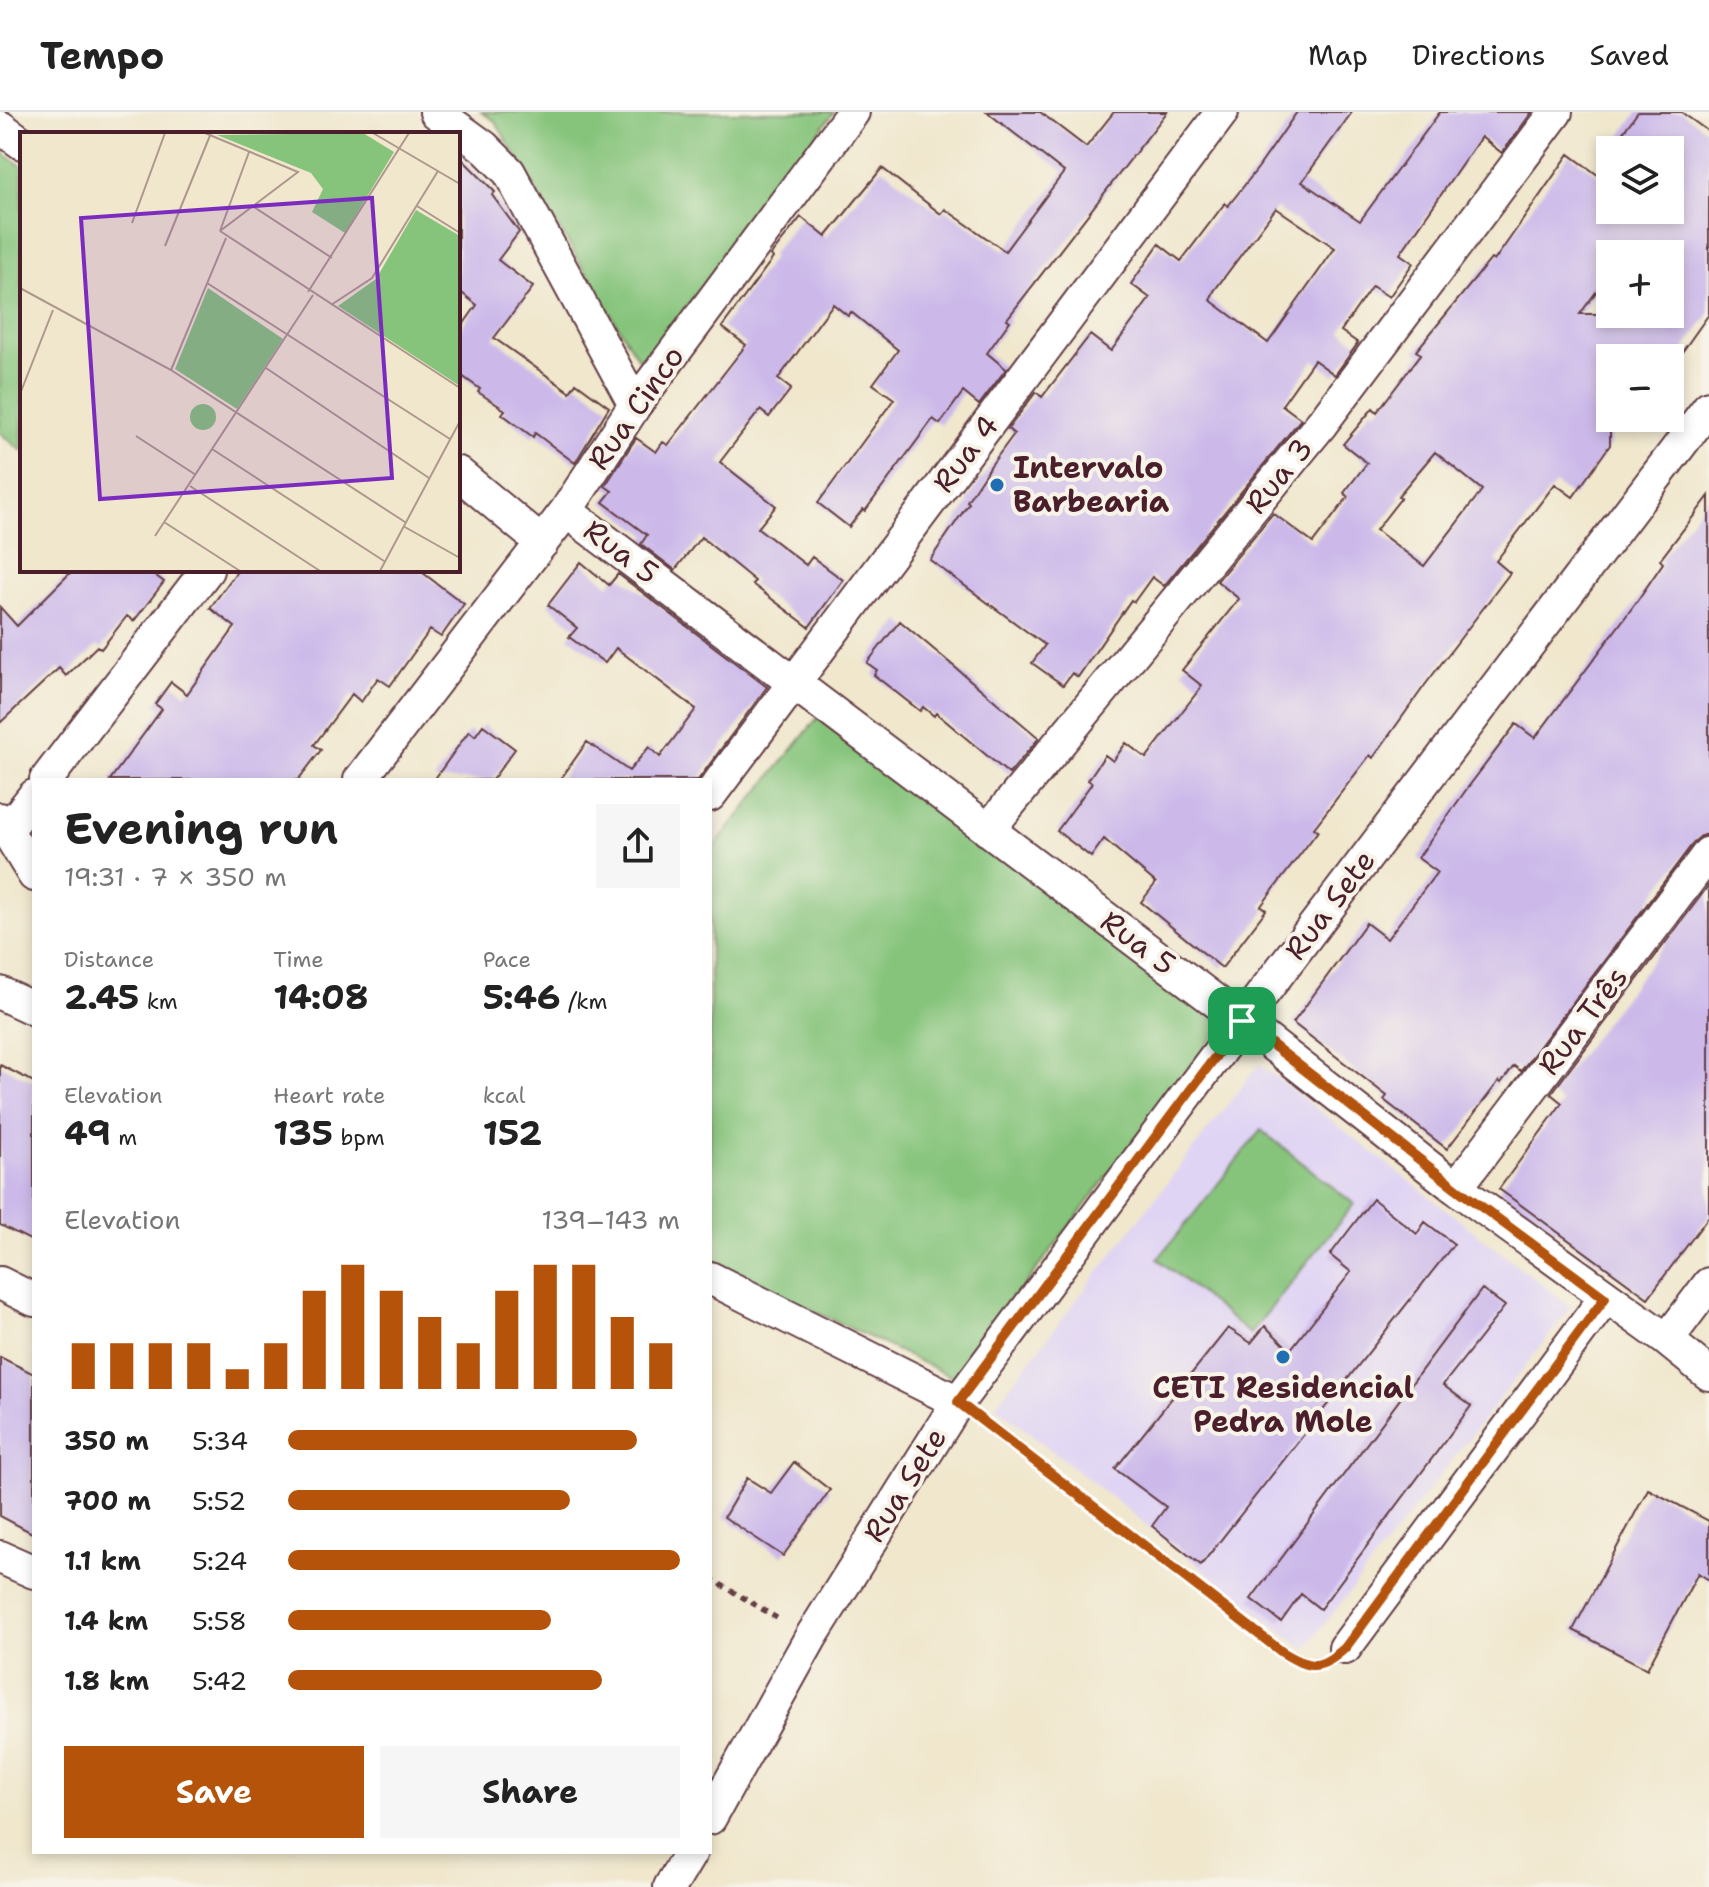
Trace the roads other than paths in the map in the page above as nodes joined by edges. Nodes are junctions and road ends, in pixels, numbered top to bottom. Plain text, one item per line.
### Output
1 (436, 112) edge
2 (853, 112) edge
3 (1222, 112) edge
4 (1556, 112) edge
5 (0, 127) edge
6 (20, 142) edge
7 (635, 405) junction
8 (1709, 407) edge
9 (460, 475) edge
10 (566, 511) junction
11 (542, 543) junction
12 (205, 572) edge
13 (794, 682) junction
14 (48, 778) edge
15 (362, 778) edge
16 (712, 792) edge
17 (32, 798) edge
18 (4, 824) edge
19 (988, 830) junction
20 (1709, 853) edge
21 (32, 872) edge
22 (0, 993) edge
23 (32, 1008) edge
24 (1242, 1021) junction
25 (1456, 1188) junction
26 (712, 1279) edge
27 (0, 1283) edge
28 (1709, 1284) edge
29 (1605, 1298) junction
30 (32, 1299) edge
31 (1667, 1340) junction
32 (1709, 1374) edge
33 (958, 1402) junction
34 (0, 1557) edge
35 (32, 1571) edge
36 (1345, 1648) road end
37 (712, 1814) edge
38 (690, 1854) edge
39 (670, 1887) edge

1 - 7 street
2 - 7 street, Rua Cinco
3 - 13 street, Rua 4
4 - 19 street, Rua 3
5 - 6 street
7 - 10 street, Rua Cinco
8 - 24 street, Rua Sete
9 - 11 street
10 - 11 street, Rua Cinco
10 - 13 street, Rua 5
11 - 15 street, Rua Cinco
12 - 14 street
13 - 16 street, Rua 4
13 - 19 street, Rua 5
17 - 18 street
18 - 21 street
19 - 24 street, Rua 5
20 - 25 street, Rua Três
22 - 23 street
24 - 25 street, Rua 5
24 - 33 street, Rua Sete
25 - 29 street, Rua 5
26 - 33 street
27 - 30 street
28 - 31 street
29 - 31 street, Rua 5
29 - 36 street
31 - 32 street, Rua 5
33 - 37 street, Rua Sete
34 - 35 street
38 - 39 street

